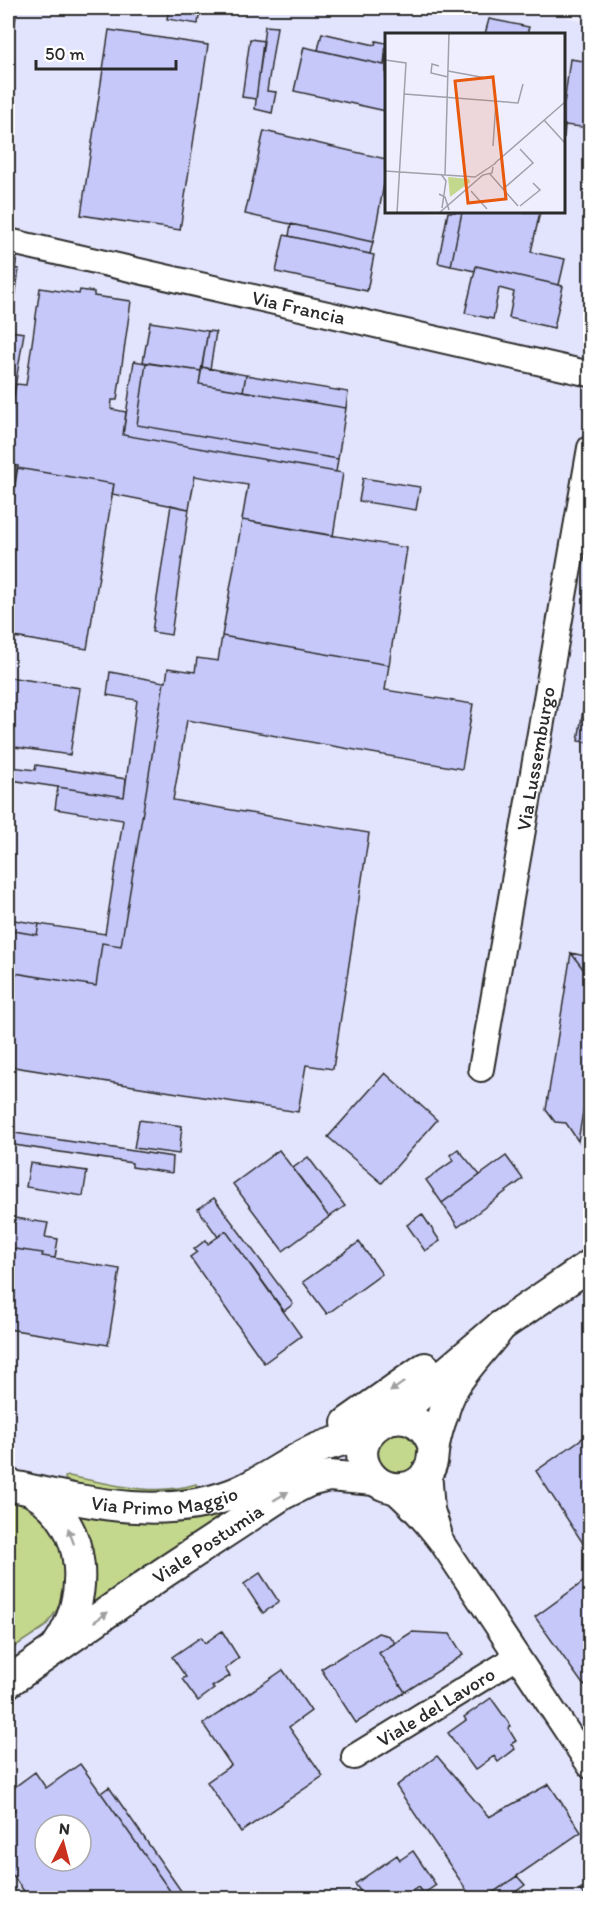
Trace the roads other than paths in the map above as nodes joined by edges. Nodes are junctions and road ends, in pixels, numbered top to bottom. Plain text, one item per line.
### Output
1 (8, 241) edge
2 (591, 374) edge
3 (591, 448) edge
4 (481, 1069) dead end
5 (591, 1265) edge
6 (501, 1326) junction
7 (394, 1417) junction
8 (367, 1434) junction
9 (312, 1451) junction
10 (431, 1459) junction
11 (383, 1484) junction
12 (19, 1487) edge
13 (442, 1543) junction
14 (54, 1650) junction
15 (517, 1657) junction
16 (8, 1682) edge
17 (354, 1757) dead end
18 (591, 1766) edge

1 - 2 street, Via Francia
3 - 4 street, Via Lussemburgo
5 - 6 main road
6 - 7 main road
6 -> 9 main road
6 - 10 main road
7 - 8 main road
7 - 10 main road
8 - 9 main road
8 - 11 main road
9 - 12 main road, Via Primo Maggio
10 - 11 main road, Viale Postumia
10 - 13 street, Viale del Lavoro
11 - 13 street, Viale del Lavoro
14 -> 11 main road, Viale Postumia
14 -> 12 main road, Viale Postumia
13 - 15 street, Viale del Lavoro
14 - 16 main road, Viale Postumia
15 - 17 street, Viale del Lavoro
15 - 18 street, Viale del Lavoro

